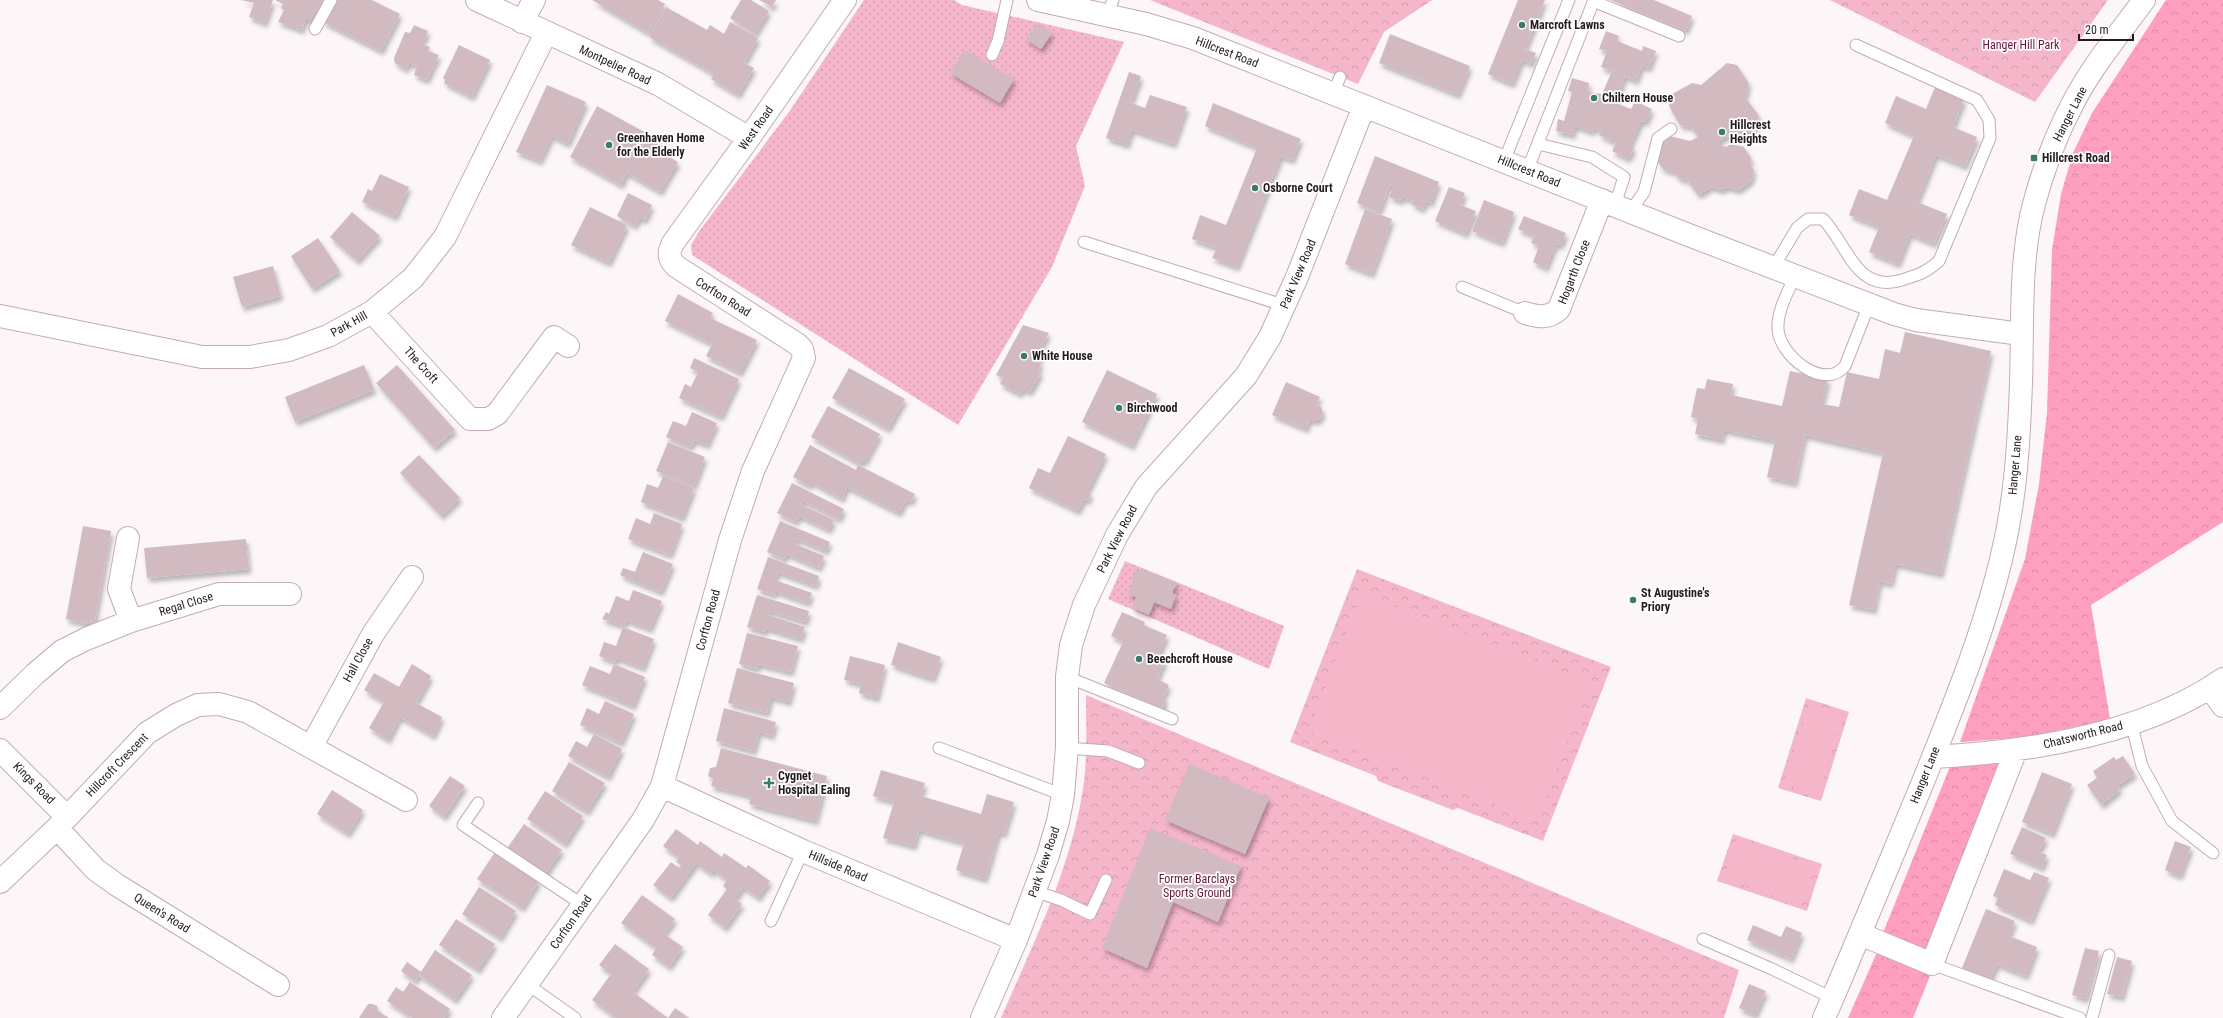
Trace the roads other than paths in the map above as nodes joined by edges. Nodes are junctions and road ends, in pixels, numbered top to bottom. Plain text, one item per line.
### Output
1 (331, 0) edge
2 (477, 0) edge
3 (534, 0) edge
4 (844, 0) edge
5 (1007, 0) edge
6 (1038, 0) edge
7 (1569, 0) edge
8 (2144, 0) edge
9 (1594, 1) edge
10 (1085, 5) edge
11 (1110, 7) edge
12 (522, 22) junction
13 (316, 29) dead end
14 (546, 33) junction
15 (1679, 36) dead end
16 (1856, 44) dead end
17 (992, 55) dead end
18 (1364, 106) junction
19 (1671, 129) dead end
20 (750, 138) junction
21 (1538, 144) junction
22 (1504, 162) junction
23 (1527, 171) junction
24 (1615, 206) junction
25 (1084, 242) dead end
26 (669, 255) joint
27 (1773, 268) junction
28 (1795, 276) junction
29 (1462, 287) dead end
30 (1869, 305) junction
31 (1286, 306) junction
32 (372, 312) junction
33 (1525, 313) joint
34 (0, 316) edge
35 (2021, 334) junction
36 (568, 346) dead end
37 (128, 538) dead end
38 (412, 577) dead end
39 (290, 594) dead end
40 (132, 621) junction
41 (1067, 677) junction
42 (2217, 683) edge
43 (2223, 706) edge
44 (0, 708) edge
45 (1172, 719) dead end
46 (2130, 722) junction
47 (311, 747) junction
48 (939, 748) dead end
49 (1067, 748) junction
50 (0, 750) edge
51 (2016, 750) junction
52 (1933, 757) junction
53 (1139, 763) dead end
54 (662, 786) junction
55 (1063, 795) junction
56 (406, 800) dead end
57 (478, 803) dead end
58 (62, 822) junction
59 (803, 851) junction
60 (2213, 853) dead end
61 (1106, 880) dead end
62 (0, 882) edge
63 (1034, 891) junction
64 (583, 905) junction
65 (771, 921) dead end
66 (1860, 934) junction
67 (1702, 939) dead end
68 (1016, 940) junction
69 (2109, 955) dead end
70 (1932, 964) junction
71 (527, 984) junction
72 (278, 985) dead end
73 (1832, 998) junction
74 (503, 1018) edge
75 (575, 1018) edge
76 (982, 1018) edge
77 (1824, 1018) edge
78 (2080, 1018) edge
79 (2092, 1018) edge

1 - 13 lane
2 - 12 main road, Montpelier Road
3 - 12 main road
4 - 20 main road, West Road
5 - 17 lane
6 - 10 main road, Hillcrest Road
7 - 22 lane
8 - 35 main road, Hanger Lane
9 - 15 lane
9 - 21 lane
10 - 11 main road, Hillcrest Road
11 - 18 main road, Hillcrest Road
12 - 14 main road, Montpelier Road
14 - 20 main road, Montpelier Road
14 - 32 main road, Park Hill
16 - 27 lane
18 - 22 main road, Hillcrest Road
18 - 31 main road, Park View Road
19 - 24 lane
20 - 26 main road, West Road
21 - 23 lane
21 - 24 lane
22 - 23 main road, Hillcrest Road
23 - 24 main road, Hillcrest Road
24 - 27 main road, Hillcrest Road
24 - 33 main road, Hogarth Close
25 - 31 lane
26 - 54 main road, Corfton Road
27 - 28 main road, Hillcrest Road
28 - 30 main road, Hillcrest Road
28 - 30 lane
29 - 33 lane
30 - 35 main road, Hillcrest Road
31 - 41 main road, Park View Road
32 - 34 main road, Park Hill
32 - 36 main road, The Croft
35 - 52 main road, Hanger Lane
37 - 40 main road
38 - 47 main road, Hall Close
39 - 40 main road, Regal Close
40 - 44 main road, Regal Close
41 - 45 lane
41 - 49 main road, Park View Road
42 - 43 main road
42 - 46 main road, Chatsworth Road
46 - 51 main road, Chatsworth Road
46 - 60 lane
47 - 56 main road, Hillcroft Crescent
47 - 58 main road, Hillcroft Crescent
48 - 55 lane
49 - 53 lane
49 - 55 main road, Park View Road
50 - 58 main road, Kings Road
51 - 52 main road, Chatsworth Road
51 - 70 main road
52 - 66 main road, Hanger Lane
54 - 59 main road, Hillside Road
54 - 64 main road, Corfton Road
55 - 63 main road, Park View Road
57 - 64 lane
58 - 62 main road, Hillcroft Crescent
58 - 72 main road, Queen's Road
59 - 65 lane
59 - 68 main road, Hillside Road
61 - 63 lane
63 - 68 main road, Park View Road
64 - 71 main road, Corfton Road
66 - 70 main road
66 - 73 main road, Hanger Lane
67 - 73 lane
68 - 76 main road, Park View Road
69 - 79 lane
70 - 78 lane
71 - 74 main road, Corfton Road
71 - 75 lane
73 - 77 main road, Hanger Lane

